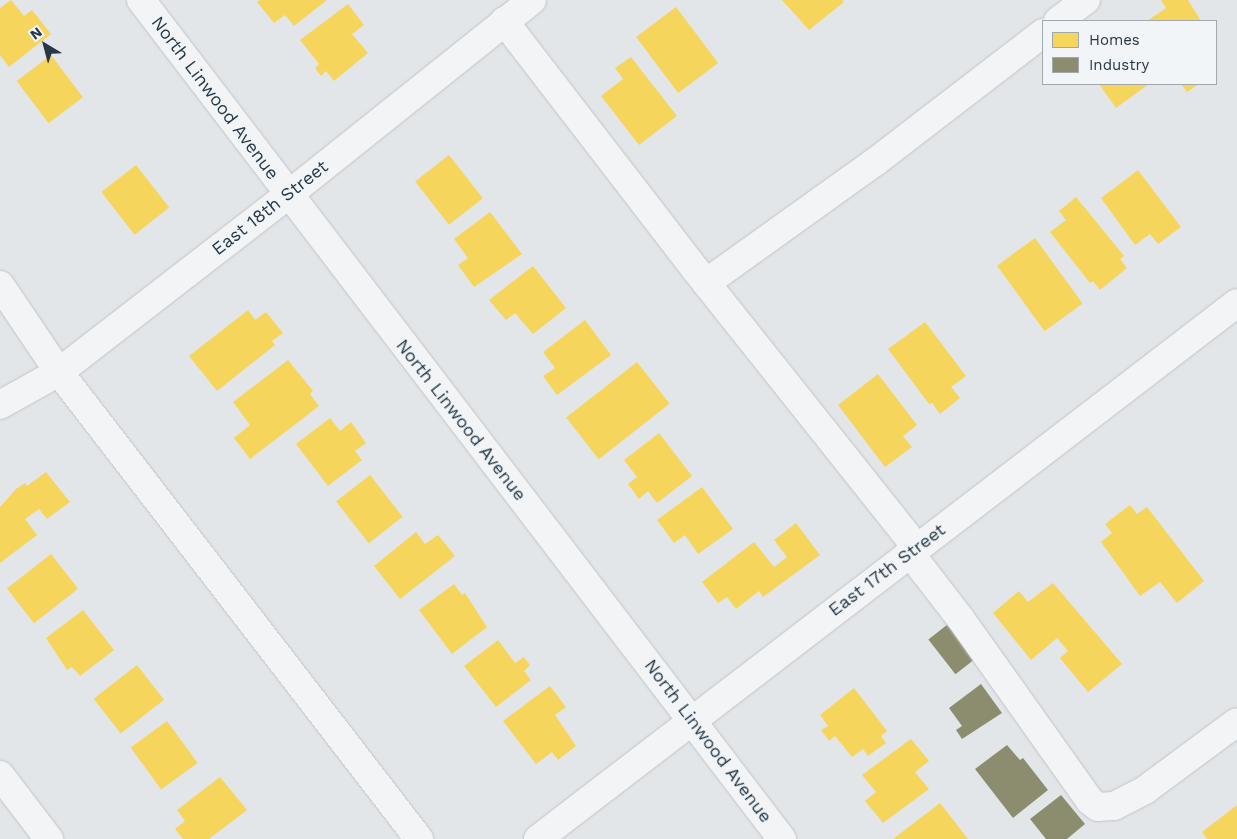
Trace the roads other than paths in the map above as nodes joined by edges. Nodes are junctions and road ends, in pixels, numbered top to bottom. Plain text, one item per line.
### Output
1 (140, 0) edge
2 (532, 0) edge
3 (1086, 0) edge
4 (1059, 20) edge
5 (504, 21) junction
6 (1042, 34) edge
7 (288, 195) junction
8 (706, 283) junction
9 (0, 285) edge
10 (1237, 303) edge
11 (59, 372) junction
12 (0, 405) edge
13 (913, 550) junction
14 (692, 719) junction
15 (1237, 722) edge
16 (0, 775) edge
17 (49, 839) edge
18 (419, 839) edge
19 (538, 839) edge
20 (782, 839) edge

1 - 7 street, North Linwood Avenue
2 - 5 street, East 18th Street
3 - 4 street
5 - 7 street, East 18th Street
5 - 8 street
6 - 8 street
7 - 11 street, East 18th Street
7 - 14 street, North Linwood Avenue
8 - 13 street
9 - 11 street
10 - 13 street, East 17th Street
11 - 12 street, East 18th Street
11 - 18 street
13 - 14 street, East 17th Street
13 - 15 street
14 - 19 street, East 17th Street
14 - 20 street, North Linwood Avenue
16 - 17 street

